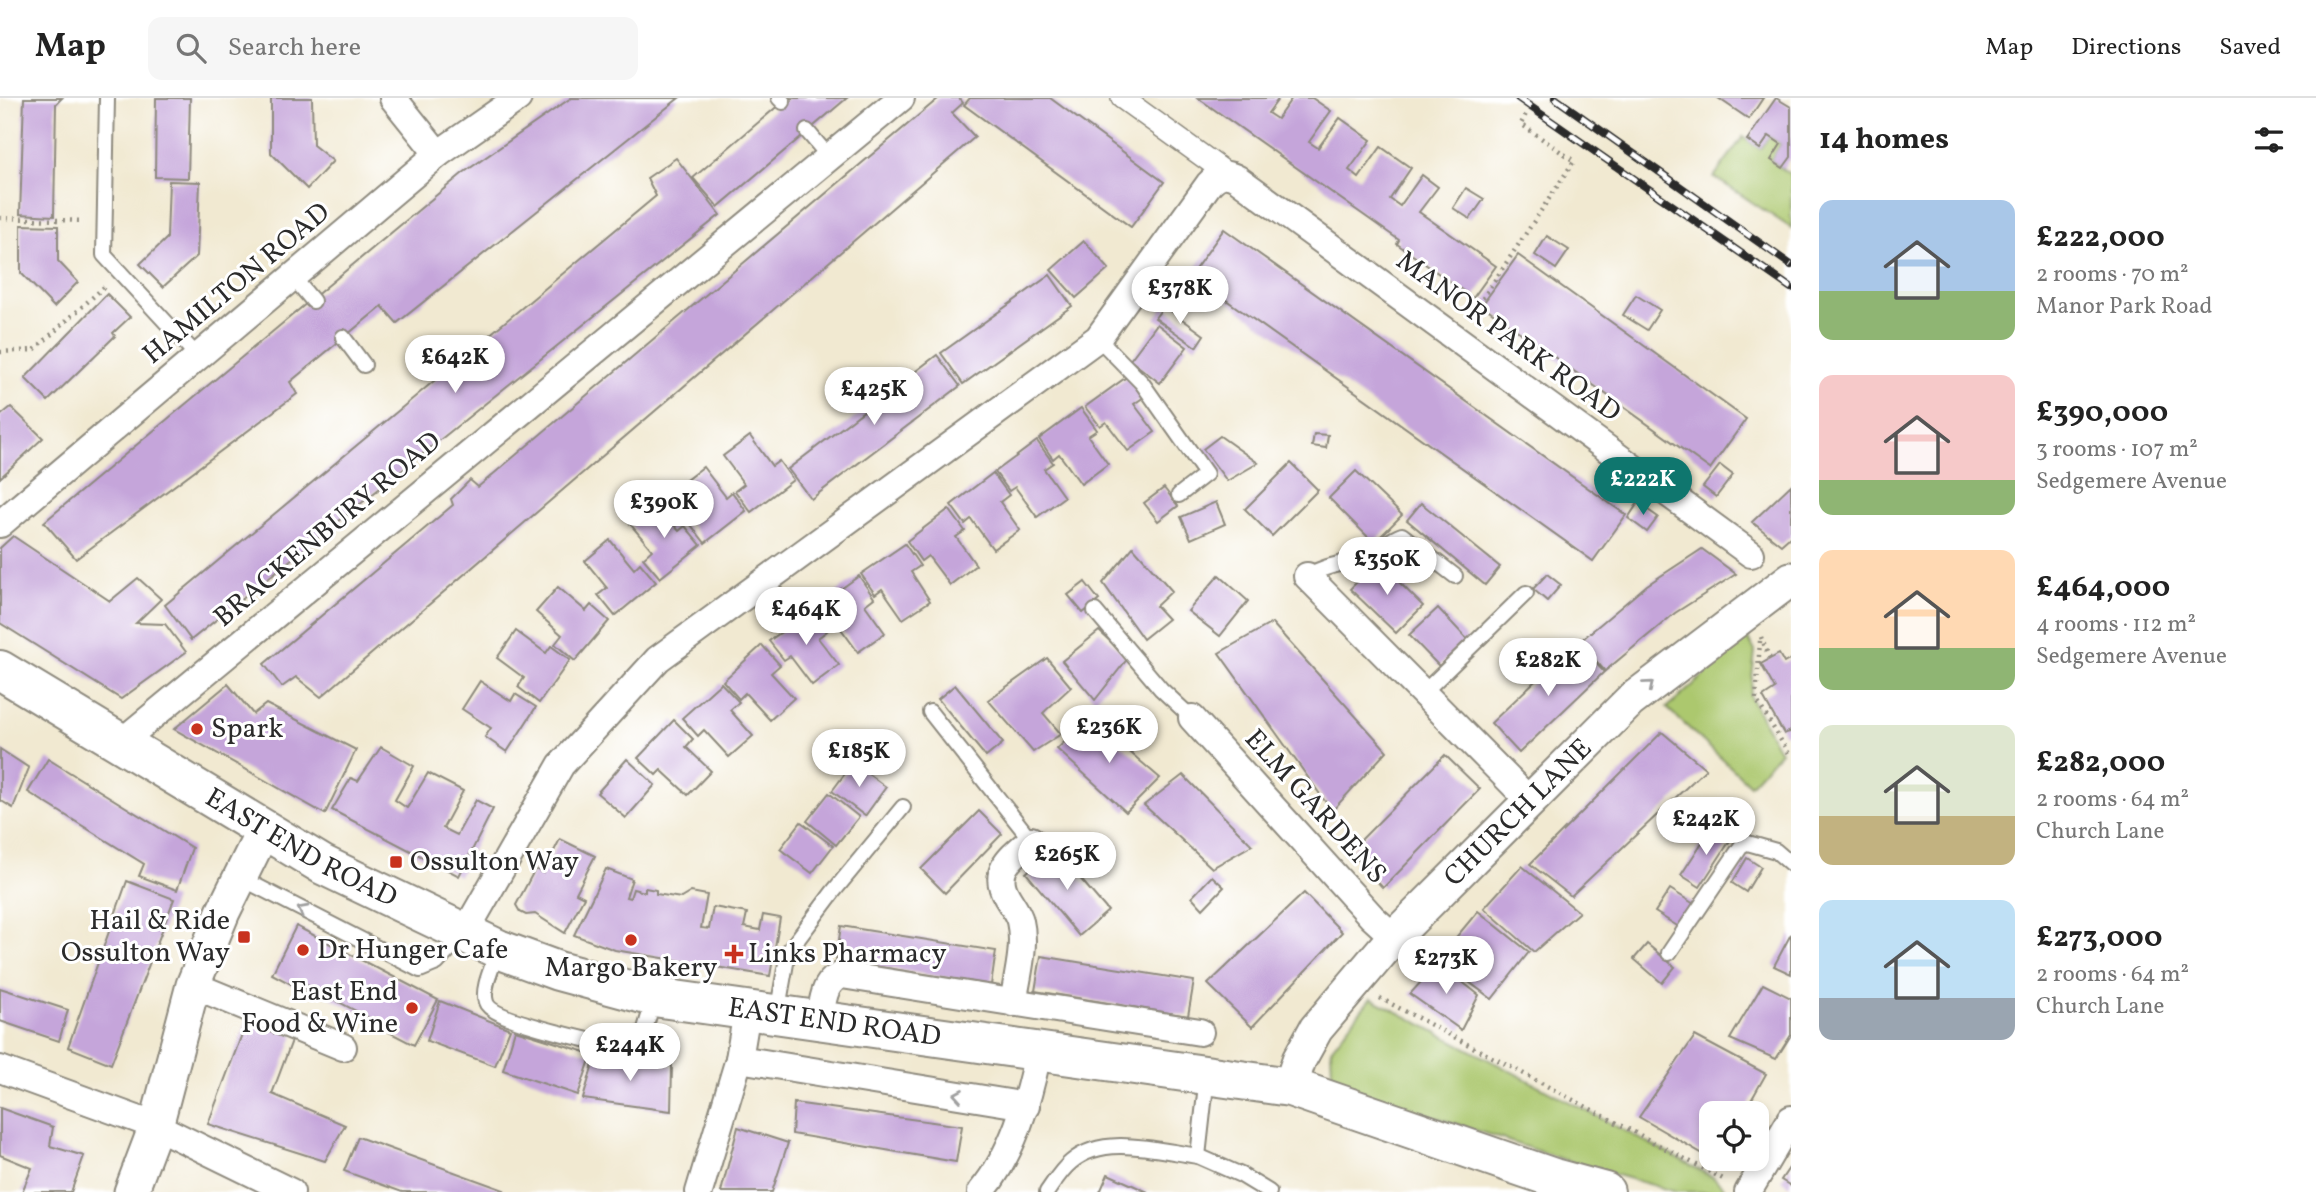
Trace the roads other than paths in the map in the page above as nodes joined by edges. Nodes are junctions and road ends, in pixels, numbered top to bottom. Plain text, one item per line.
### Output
1 (107, 98) edge
2 (394, 98) edge
3 (518, 98) edge
4 (901, 98) edge
5 (1122, 98) edge
6 (807, 131) dead end
7 (439, 154) junction
8 (829, 158) junction
9 (1226, 173) junction
10 (293, 277) junction
11 (313, 301) dead end
12 (343, 337) dead end
13 (1098, 338) junction
14 (199, 358) junction
15 (364, 365) dead end
16 (1179, 495) dead end
17 (0, 524) edge
18 (1751, 554) dead end
19 (1307, 576) joint
20 (1455, 576) dead end
21 (1782, 578) edge
22 (1526, 593) dead end
23 (1096, 611) dead end
24 (0, 670) edge
25 (1424, 692) junction
26 (930, 712) dead end
27 (1192, 718) joint
28 (120, 743) junction
29 (1530, 801) junction
30 (903, 807) dead end
31 (264, 829) junction
32 (1031, 839) joint
33 (1791, 864) edge
34 (239, 877) junction
35 (464, 934) junction
36 (1394, 937) junction
37 (498, 949) junction
38 (1670, 953) dead end
39 (193, 985) junction
40 (654, 997) junction
41 (1013, 1003) junction
42 (762, 1013) junction
43 (818, 1022) junction
44 (1199, 1032) dead end
45 (344, 1047) dead end
46 (1038, 1053) junction
47 (739, 1059) junction
48 (0, 1069) edge
49 (1208, 1074) junction
50 (1290, 1087) junction
51 (1026, 1105) junction
52 (1791, 1119) edge
53 (156, 1126) junction
54 (1198, 1156) junction
55 (1582, 1189) edge
56 (1741, 1189) edge
57 (131, 1192) edge
58 (292, 1192) edge
59 (699, 1192) edge
60 (981, 1192) edge
61 (1047, 1192) edge
62 (1269, 1192) edge

1 - 14 lane
2 - 7 street
3 - 7 street, HAMILTON ROAD
4 - 8 street, BRACKENBURY ROAD
5 - 9 street
6 - 8 lane
7 - 10 street, HAMILTON ROAD
8 - 28 street, BRACKENBURY ROAD
9 - 13 street
9 - 18 street, MANOR PARK ROAD
10 - 11 lane
10 - 14 street, HAMILTON ROAD
12 - 15 lane
13 - 16 lane
13 - 35 street
14 - 17 street, HAMILTON ROAD
19 - 20 lane
19 - 25 street
29 -> 21 street, CHURCH LANE
22 - 25 lane
23 - 27 lane
24 - 28 main road, EAST END ROAD
25 - 29 street
26 - 32 lane
27 - 36 street, ELM GARDENS
28 - 31 main road, EAST END ROAD
29 - 36 street, CHURCH LANE
30 - 42 lane
31 - 34 street
31 - 35 main road, EAST END ROAD
32 - 41 street
33 - 38 lane
35 -> 34 lane
34 - 39 street
35 - 37 main road, EAST END ROAD
36 - 50 street, CHURCH LANE
37 - 40 main road, EAST END ROAD
37 - 40 lane
39 - 45 street
39 - 53 street
40 - 42 main road, EAST END ROAD
41 - 43 street
41 - 44 street
42 - 43 main road, EAST END ROAD
42 - 47 street
43 - 46 main road, EAST END ROAD
46 - 49 main road, EAST END ROAD
46 - 51 street
51 -> 47 street
47 - 59 street
48 - 53 street
49 - 50 main road, EAST END ROAD
49 - 54 lane
50 - 55 main road, EAST END ROAD
51 - 60 street
52 - 56 street
53 - 57 street
53 - 58 street
54 - 61 lane
54 - 62 lane

